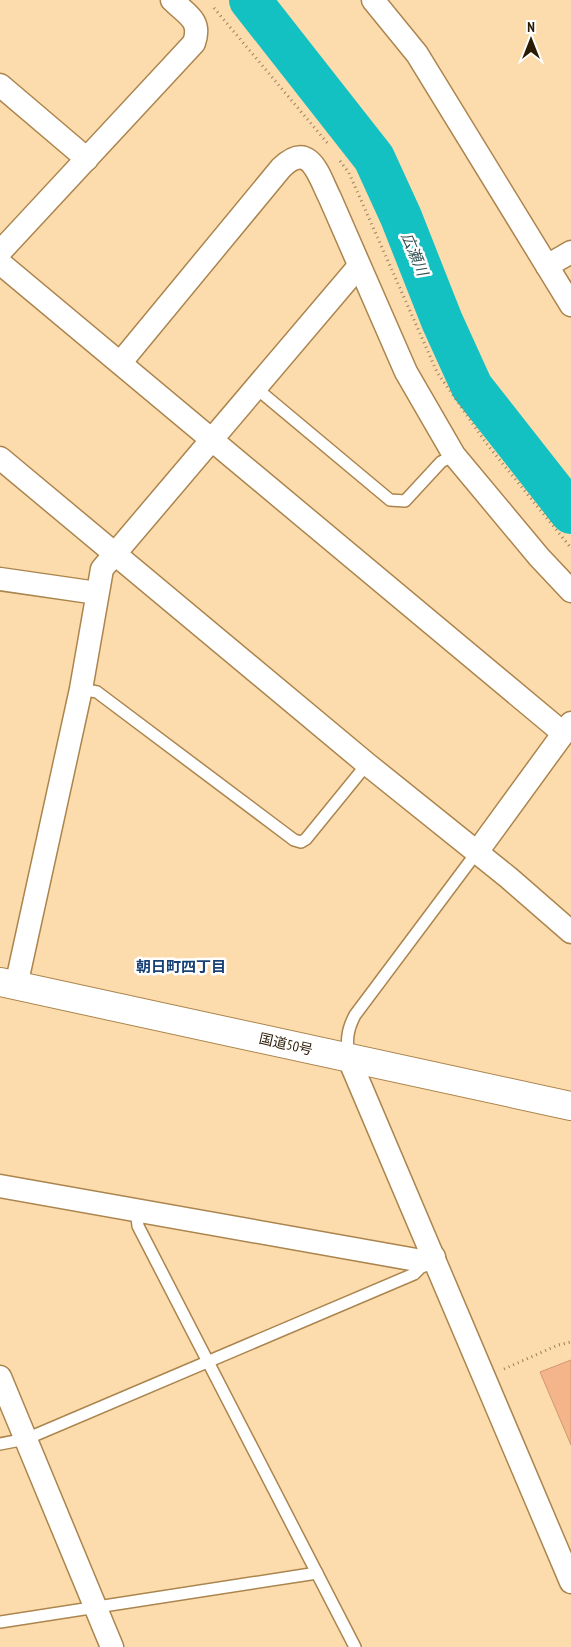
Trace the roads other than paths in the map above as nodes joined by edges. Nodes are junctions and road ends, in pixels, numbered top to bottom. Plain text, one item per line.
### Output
1 (172, 0) edge
2 (373, 0) edge
3 (0, 85) edge
4 (87, 159) junction
5 (0, 252) edge
6 (571, 252) edge
7 (0, 263) edge
8 (360, 266) junction
9 (547, 266) junction
10 (571, 305) edge
11 (121, 362) junction
12 (256, 388) junction
13 (211, 441) junction
14 (454, 455) junction
15 (0, 458) edge
16 (116, 554) junction
17 (0, 579) edge
18 (571, 591) edge
19 (97, 593) junction
20 (81, 689) junction
21 (567, 728) edge
22 (367, 764) junction
23 (477, 852) junction
24 (571, 932) edge
25 (8, 984) edge
26 (349, 1058) junction
27 (571, 1106) edge
28 (0, 1186) edge
29 (136, 1209) junction
30 (428, 1259) junction
31 (208, 1362) junction
32 (0, 1377) edge
33 (26, 1440) junction
34 (0, 1444) edge
35 (317, 1573) junction
36 (571, 1582) edge
37 (94, 1607) junction
38 (0, 1622) edge
39 (112, 1647) edge
40 (355, 1647) edge

1 - 4 street
2 - 9 street
3 - 4 street
4 - 5 street
6 - 9 street
7 - 11 street
8 - 11 street
8 - 12 street
8 - 14 street
9 - 10 street
11 - 13 street
12 - 13 street
12 - 14 lane
13 - 16 street
13 - 21 street
14 - 18 street
15 - 16 street
16 - 19 street
16 - 22 street
17 - 19 street
19 - 20 street
20 - 22 lane
20 - 25 street
21 - 23 street
22 - 23 street
23 - 24 street
23 - 26 lane
25 - 26 highway, 国道50号
26 - 27 highway, 国道50号
26 - 30 street
28 - 29 street
29 - 30 street
29 - 31 lane
30 - 31 lane
30 - 36 street
31 - 33 lane
31 - 35 lane
32 - 33 street
33 - 34 lane
33 - 37 street
35 - 37 lane
35 - 40 lane
37 - 38 lane
37 - 39 street

